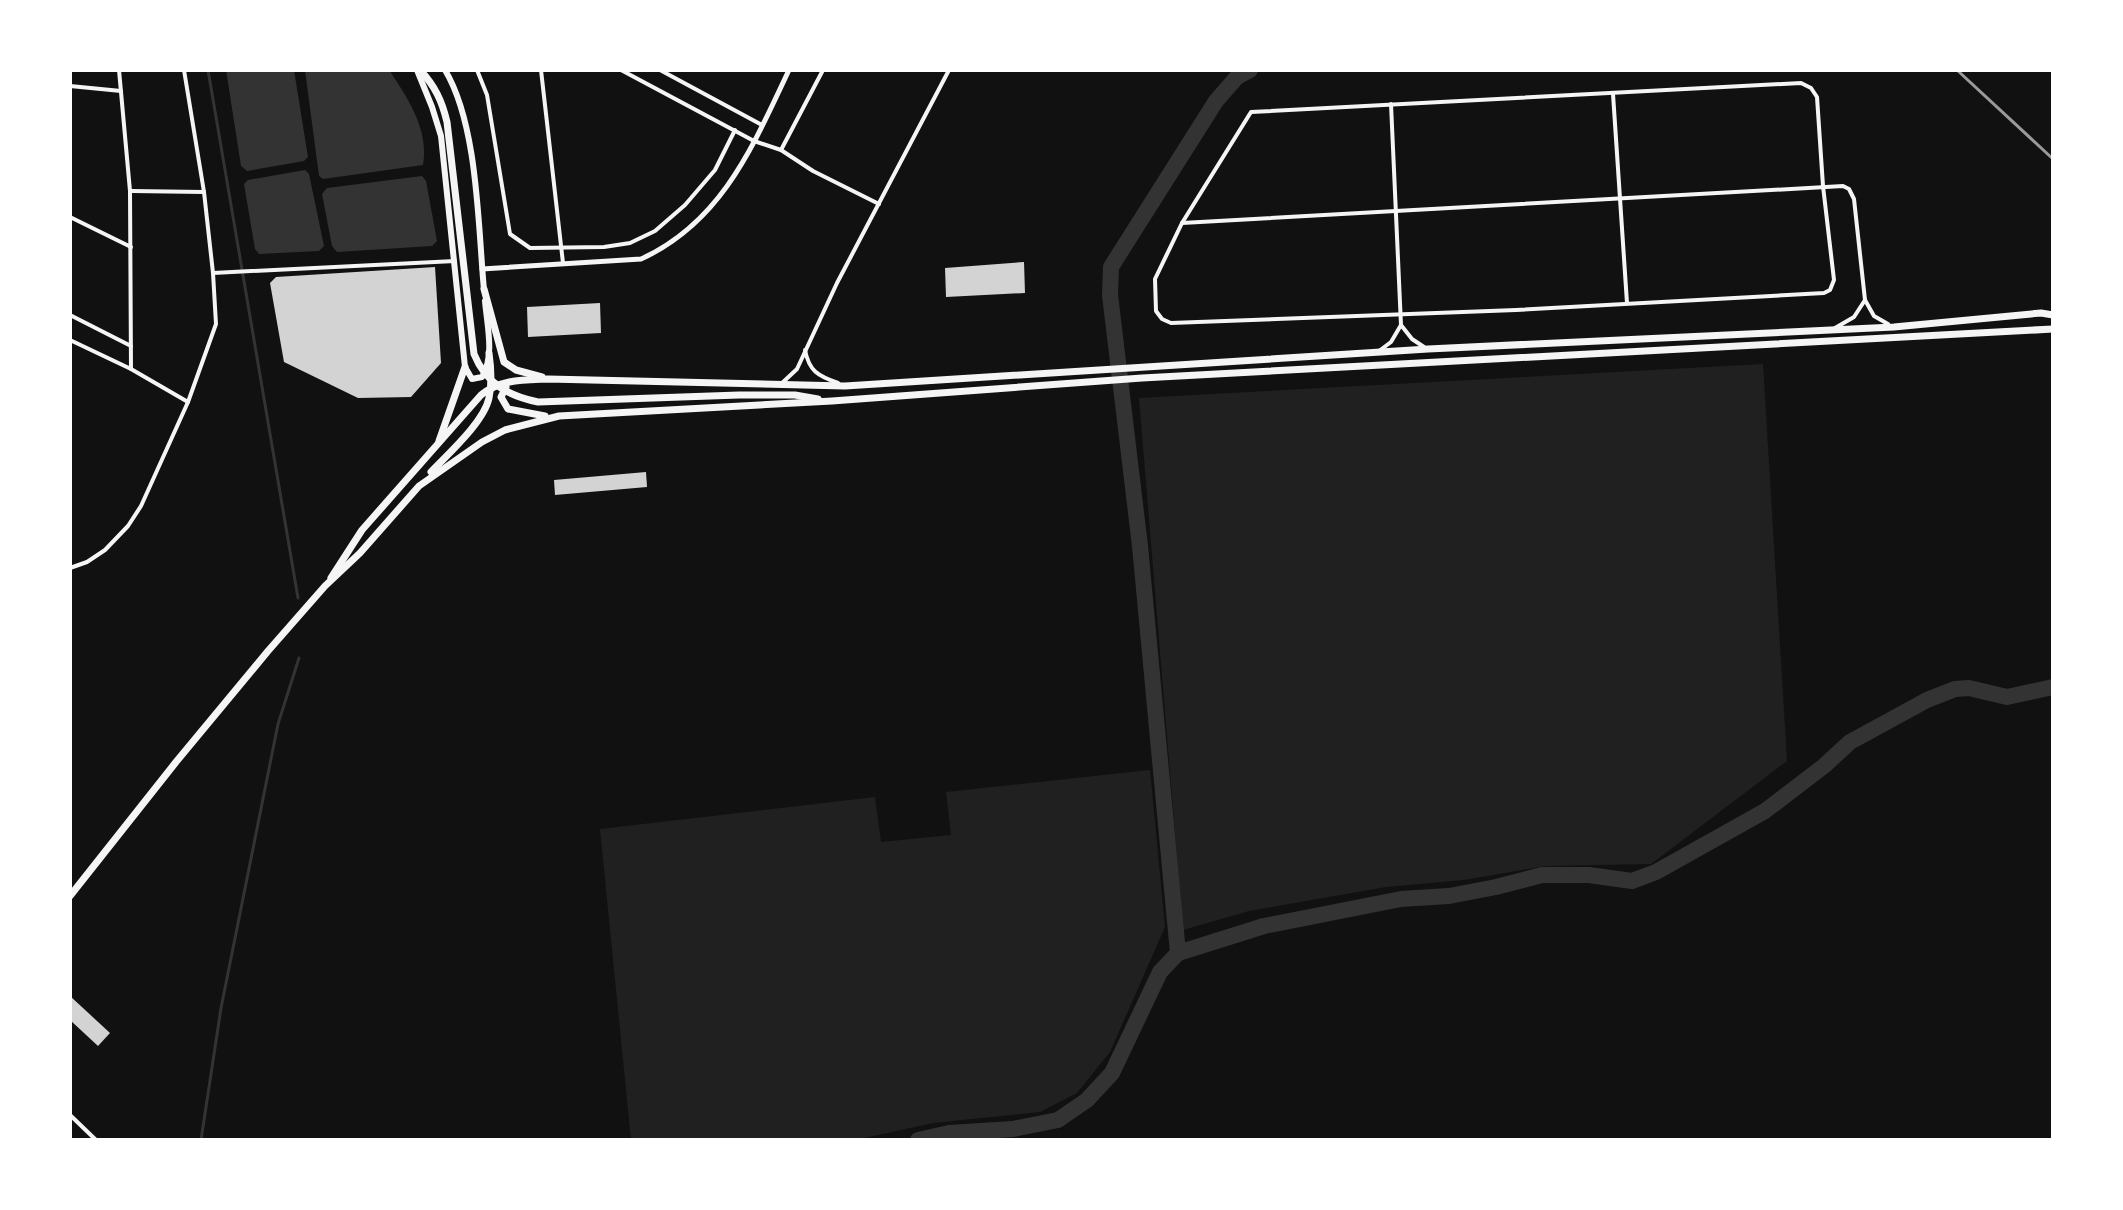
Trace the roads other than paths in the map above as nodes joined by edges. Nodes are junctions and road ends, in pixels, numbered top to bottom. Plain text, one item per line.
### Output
1 (119, 70) edge
2 (184, 70) edge
3 (419, 70) edge
4 (477, 70) edge
5 (541, 70) edge
6 (621, 70) edge
7 (660, 70) edge
8 (789, 70) edge
9 (823, 70) edge
10 (949, 70) edge
11 (446, 71) edge
12 (70, 86) edge
13 (121, 91) junction
14 (1613, 93) junction
15 (1391, 104) junction
16 (762, 125) junction
17 (735, 130) junction
18 (754, 141) junction
19 (781, 150) junction
20 (1823, 186) junction
21 (130, 191) junction
22 (204, 192) junction
23 (1620, 199) junction
24 (879, 204) junction
25 (1396, 211) junction
26 (70, 217) edge
27 (1182, 223) junction
28 (131, 247) junction
29 (561, 248) junction
30 (455, 261) junction
31 (563, 266) junction
32 (482, 269) junction
33 (213, 273) junction
34 (484, 289) junction
35 (1865, 300) junction
36 (1627, 303) junction
37 (1401, 313) junction
38 (2053, 314) edge
39 (70, 315) edge
40 (1401, 325) junction
41 (1894, 327) junction
42 (1831, 329) junction
43 (2053, 329) edge
44 (70, 340) edge
45 (131, 346) junction
46 (805, 347) junction
47 (1428, 349) junction
48 (1377, 352) junction
49 (489, 353) junction
50 (465, 367) junction
51 (131, 369) junction
52 (548, 379) junction
53 (511, 381) junction
54 (781, 384) junction
55 (845, 386) junction
56 (490, 388) junction
57 (832, 401) junction
58 (188, 402) junction
59 (559, 416) junction
60 (437, 447) junction
61 (419, 486) junction
62 (70, 568) edge
63 (325, 586) junction
64 (70, 896) edge
65 (70, 1115) edge
66 (96, 1140) edge

1 - 13 street
2 - 22 street
3 - 30 main road
3 - 57 highway
4 - 29 street
5 - 29 street
6 - 17 street
7 - 16 street
8 - 16 street
9 - 19 street
10 - 24 street
11 - 32 main road
12 - 13 street
13 - 21 street
14 - 15 street
14 - 20 street
14 - 23 street
15 - 25 street
15 - 27 street
16 - 18 street
17 - 18 street
17 - 29 street
18 - 19 street
18 - 31 street
19 - 24 street
20 - 23 street
20 - 35 street
20 - 36 street
21 - 22 street
21 - 28 street
22 - 33 street
23 - 25 street
23 - 36 street
24 - 46 street
25 - 27 street
25 - 37 street
26 - 28 street
27 - 37 street
28 - 45 street
29 - 31 street
30 - 33 street
30 - 50 main road
31 - 32 street
32 - 34 main road
33 - 58 street
34 - 49 main road
34 - 52 highway
35 - 41 street
35 - 42 street
36 - 37 street
37 - 40 street
38 - 41 highway
39 - 45 street
40 - 47 street
40 - 48 street
41 - 42 highway
42 - 47 highway
43 - 57 highway
44 - 51 street
45 - 51 street
46 - 54 street
46 - 55 street
47 - 48 highway
48 - 55 highway
49 - 50 main road
49 - 56 highway
50 - 60 highway
51 - 58 street
52 - 53 highway
52 - 54 highway
53 - 56 highway
53 - 59 highway
54 - 55 highway
56 - 60 highway
56 - 61 highway
57 - 59 highway
58 - 62 street
59 - 61 highway
60 - 63 highway
61 - 63 highway
63 - 64 highway
65 - 66 street

